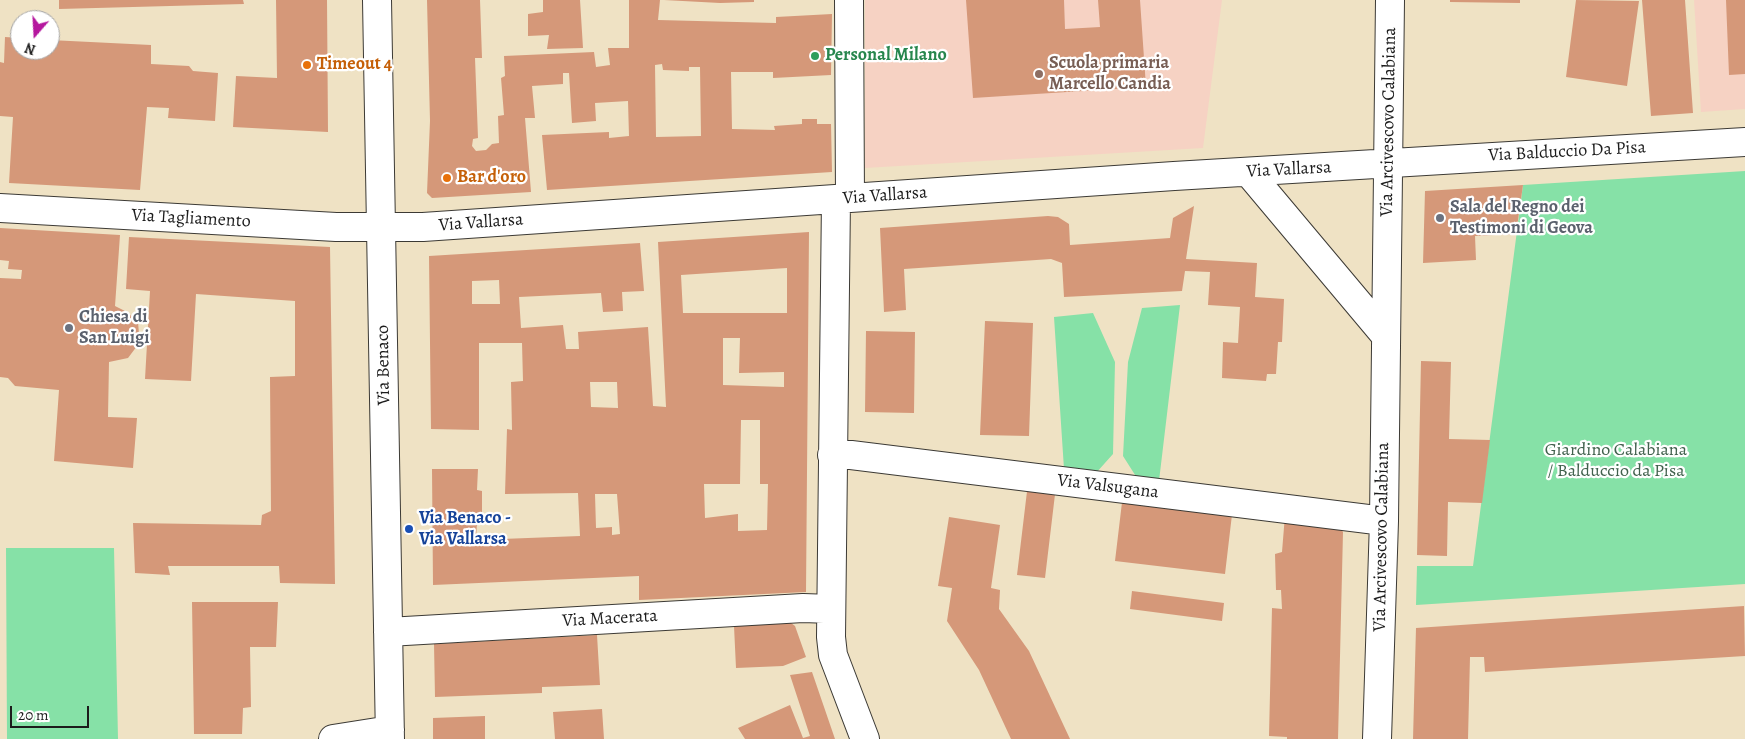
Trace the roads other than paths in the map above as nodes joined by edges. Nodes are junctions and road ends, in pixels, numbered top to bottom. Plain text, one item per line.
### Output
1 (377, 0) edge
2 (849, 0) edge
3 (1390, 0) edge
4 (1745, 142) edge
5 (1388, 165) junction
6 (1249, 173) junction
7 (843, 199) junction
8 (0, 208) edge
9 (382, 228) junction
10 (1385, 335) junction
11 (832, 455) junction
12 (1384, 521) junction
13 (831, 609) junction
14 (388, 632) junction
15 (390, 735) edge
16 (333, 739) edge
17 (865, 739) edge
18 (1377, 739) edge

1 - 9 street, Via Benaco
2 - 7 street
3 - 5 street, Via Arcivescovo Calabiana
4 - 5 street, Via Balduccio Da Pisa
5 - 6 street, Via Vallarsa
5 - 10 street, Via Arcivescovo Calabiana
6 - 7 street, Via Vallarsa
6 - 10 street
7 - 9 street, Via Vallarsa
7 - 11 street
8 - 9 street, Via Tagliamento
9 - 14 street, Via Benaco
10 - 12 street, Via Arcivescovo Calabiana
11 - 12 street, Via Valsugana
11 - 13 street
12 - 18 street, Via Arcivescovo Calabiana
13 - 14 street, Via Macerata
13 - 17 street
14 - 15 street, Via Benaco
15 - 16 street, Via Benaco

